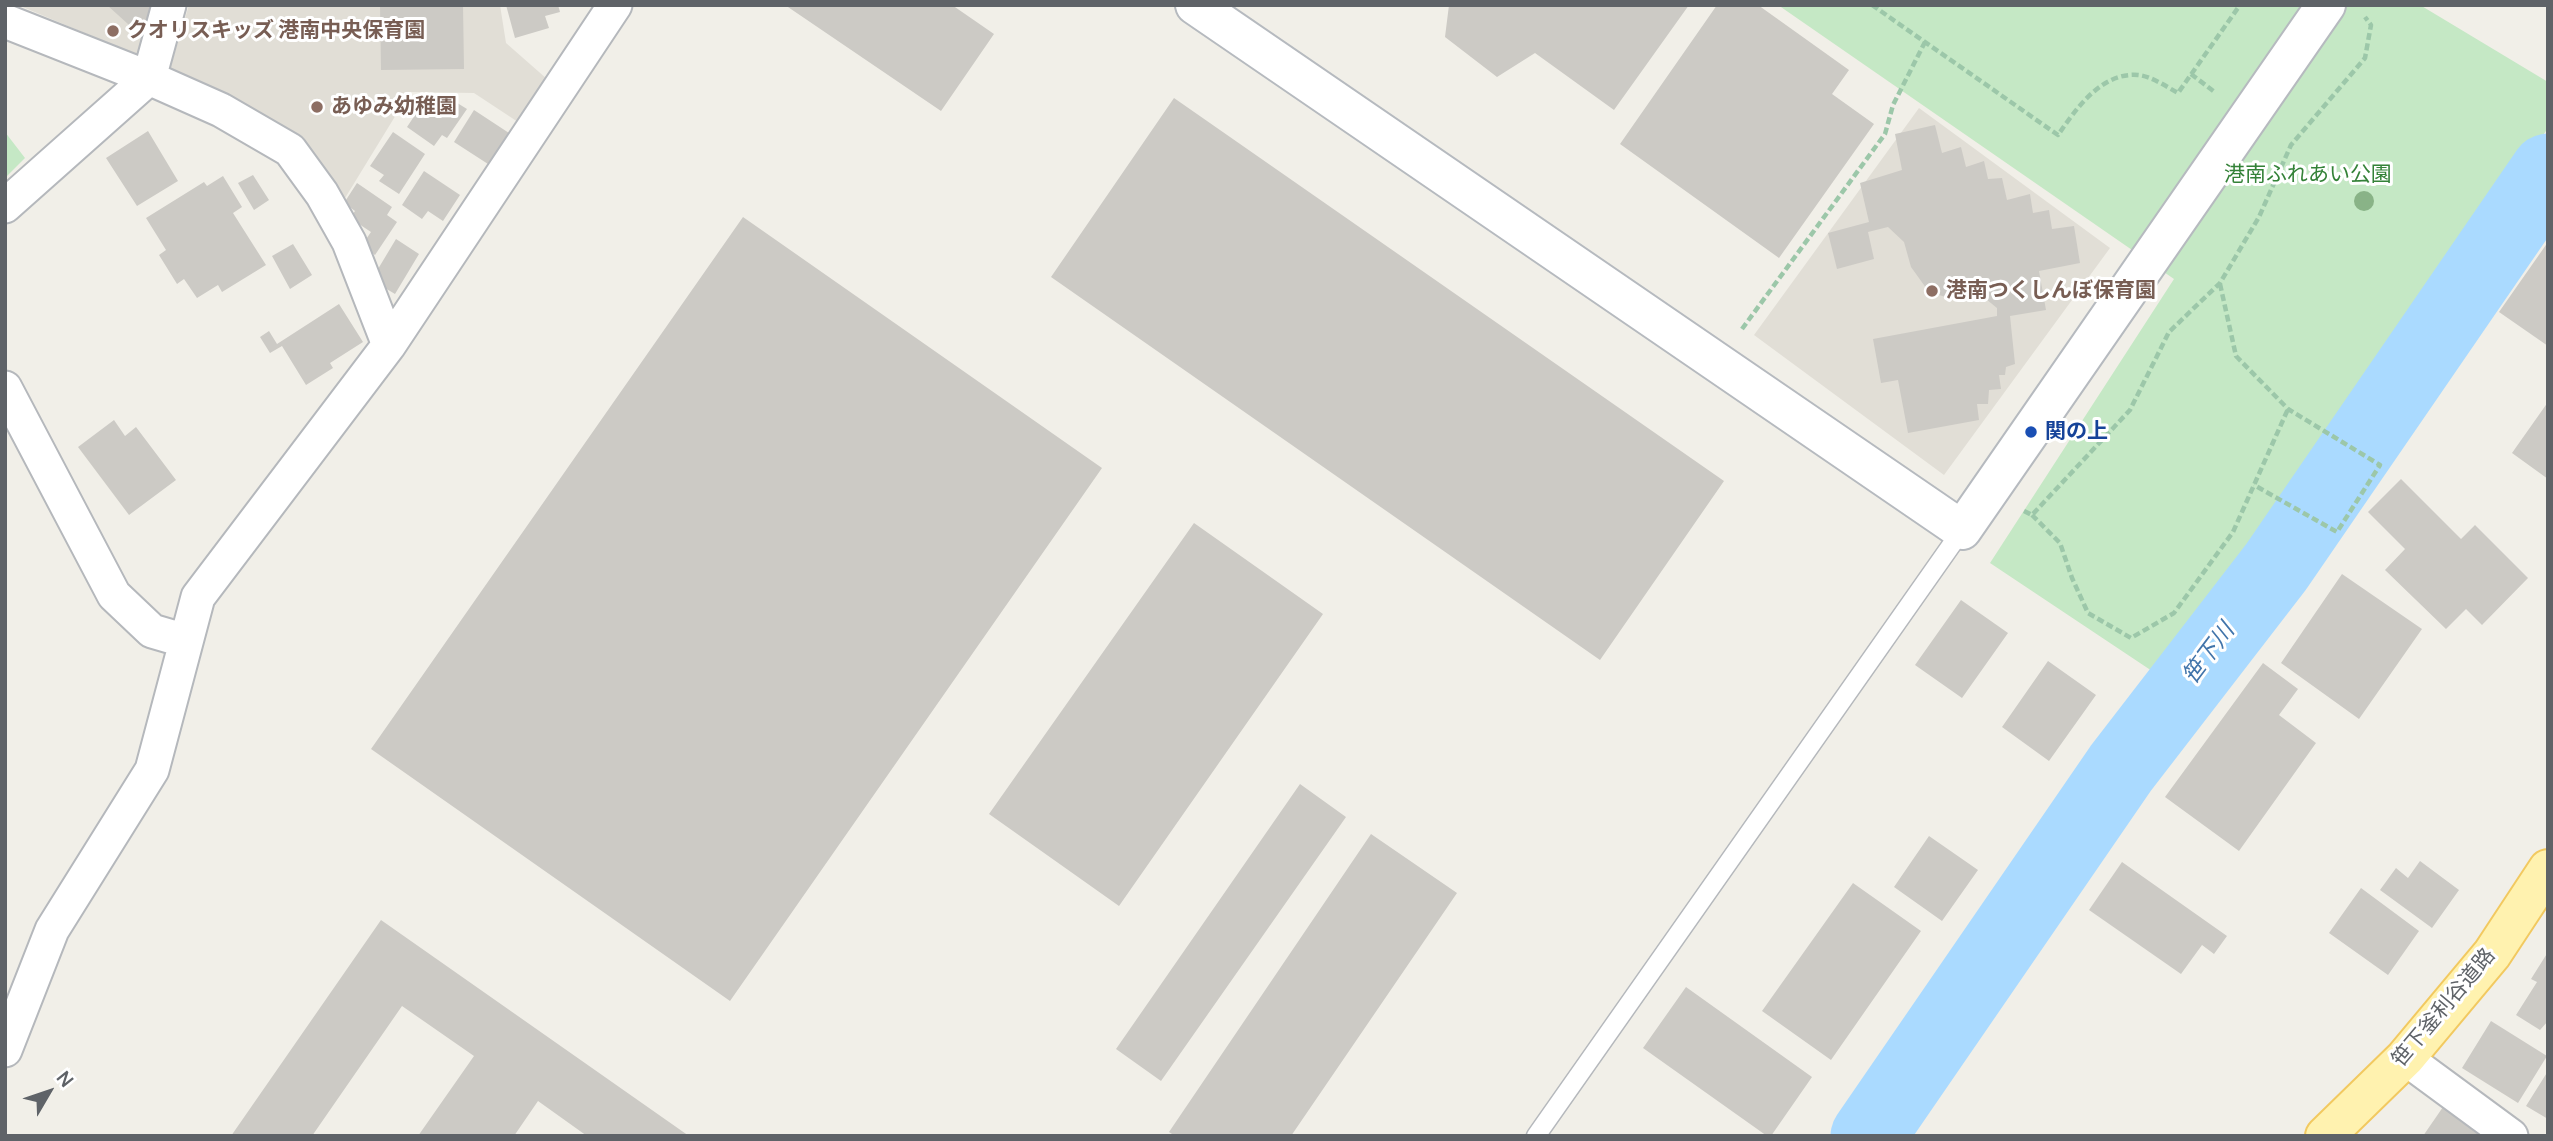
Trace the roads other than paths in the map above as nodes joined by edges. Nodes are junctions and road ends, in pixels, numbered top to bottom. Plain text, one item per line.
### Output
1 (169, 5) edge
2 (615, 5) edge
3 (1195, 5) edge
4 (2326, 5) edge
5 (5, 21) edge
6 (149, 78) junction
7 (5, 206) edge
8 (389, 345) junction
9 (5, 388) edge
10 (1962, 530) junction
11 (186, 641) junction
12 (2548, 869) edge
13 (7, 1040) edge
14 (2405, 1058) junction
15 (1536, 1136) edge
16 (2325, 1136) edge
17 (2511, 1136) edge

1 - 6 street
2 - 8 street
3 - 10 street
4 - 10 street
5 - 6 street
6 - 7 street
6 - 8 street
8 - 11 street
9 - 11 street
10 - 15 lane
11 - 13 street
12 - 14 main road, 笹下釜利谷道路
14 - 16 main road, 笹下釜利谷道路
14 - 17 street

